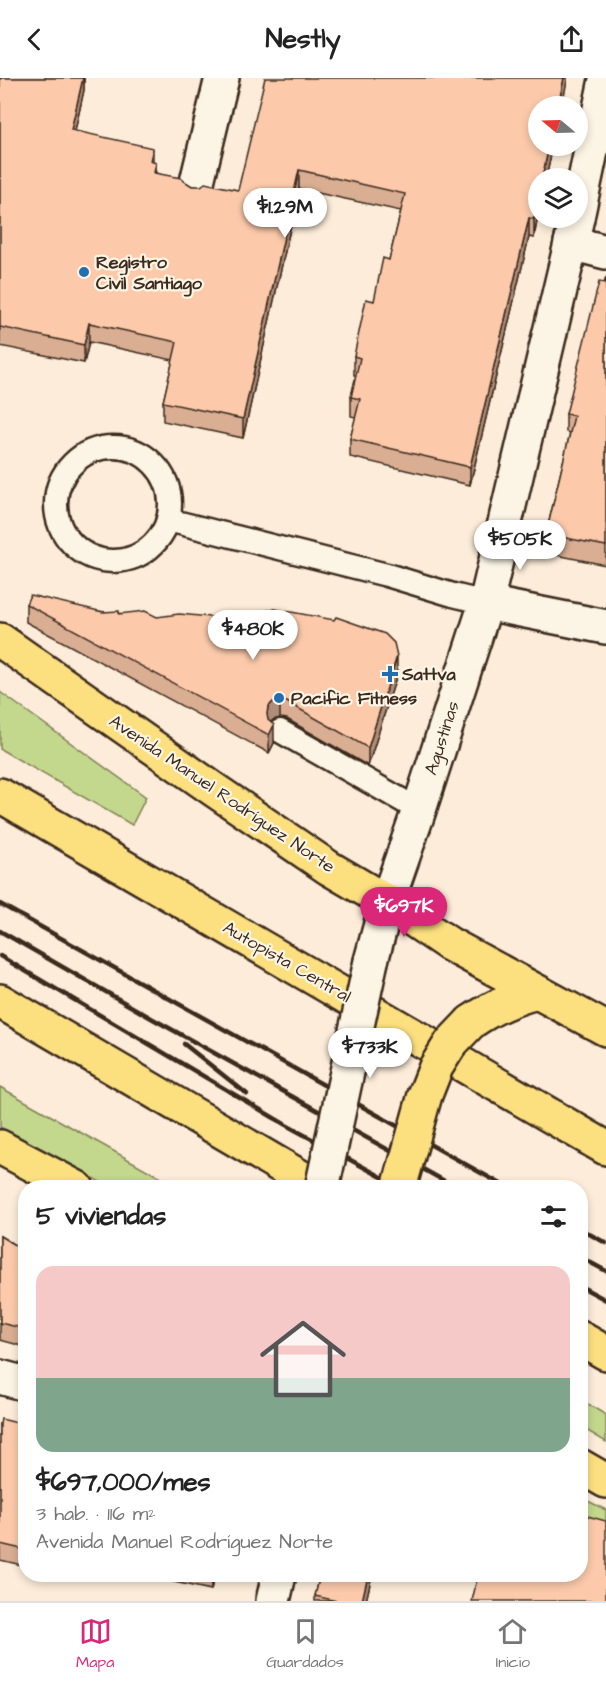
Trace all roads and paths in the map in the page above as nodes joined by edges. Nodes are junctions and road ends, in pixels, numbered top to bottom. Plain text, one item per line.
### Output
1 (222, 78) edge
2 (606, 80) edge
3 (587, 168) edge
4 (196, 186) edge
5 (574, 228) edge
6 (578, 228) edge
7 (606, 252) edge
8 (168, 520) junction
9 (486, 603) junction
10 (606, 627) edge
11 (0, 640) edge
12 (280, 731) dead end
13 (0, 795) edge
14 (419, 810) junction
15 (387, 902) junction
16 (537, 992) junction
17 (0, 1001) edge
18 (606, 1029) edge
19 (0, 1147) edge
20 (606, 1148) edge
21 (62, 1180) edge
22 (306, 1180) edge
23 (322, 1180) edge
24 (401, 1180) edge
25 (588, 1343) edge
26 (606, 1353) edge
27 (0, 1377) edge
28 (18, 1382) edge
29 (588, 1471) edge
30 (606, 1481) edge
31 (277, 1582) edge
32 (273, 1601) edge

1 - 4 main road
2 - 3 main road, Agustinas
5 - 9 main road, Agustinas
6 - 7 main road
8 - 8 lane
8 - 9 lane
9 - 10 main road
9 - 14 main road, Agustinas
11 - 15 main road, Avenida Manuel Rodríguez Norte
12 - 14 lane
13 - 20 main road, Autopista Central
14 - 15 main road, Agustinas
15 - 16 main road, Avenida Manuel Rodríguez Norte
15 - 23 main road, Agustinas, bridge
16 - 18 main road, Avenida Manuel Rodríguez Norte
16 - 24 main road, bridge
17 - 22 main road
19 - 21 main road
25 - 26 main road
27 - 28 main road
29 - 30 main road
31 - 32 main road

